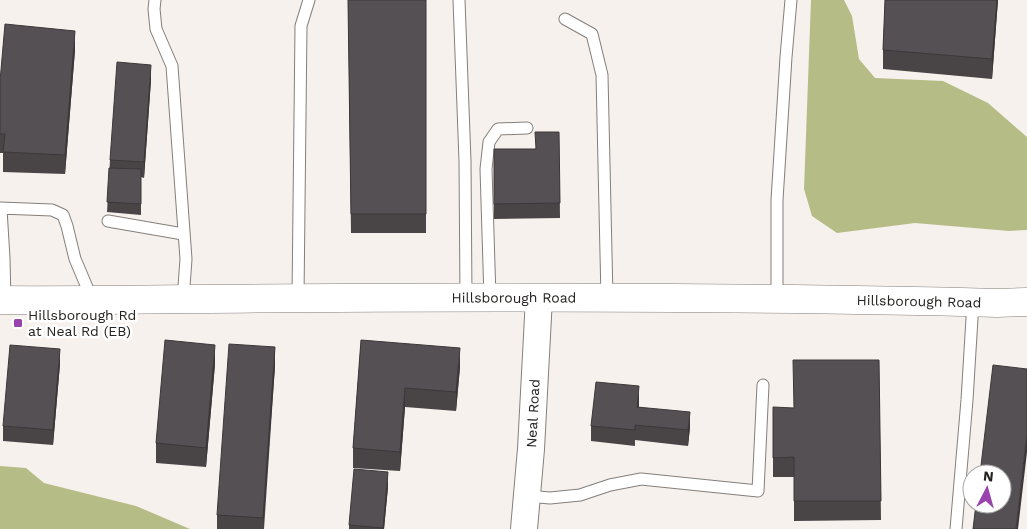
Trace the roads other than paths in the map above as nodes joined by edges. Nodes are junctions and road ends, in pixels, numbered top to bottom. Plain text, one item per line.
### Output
1 (155, 0) edge
2 (309, 0) edge
3 (459, 0) edge
4 (792, 0) edge
5 (565, 19) dead end
6 (527, 128) dead end
7 (0, 208) edge
8 (108, 221) dead end
9 (183, 234) junction
10 (298, 298) junction
11 (478, 298) junction
12 (539, 298) junction
13 (606, 298) junction
14 (778, 298) junction
15 (2, 300) edge
16 (93, 300) junction
17 (183, 300) junction
18 (973, 302) junction
19 (1027, 302) edge
20 (763, 385) dead end
21 (528, 496) junction
22 (524, 529) edge
23 (956, 529) edge

1 - 9 lane
2 - 10 lane
3 - 11 lane
4 - 14 lane
5 - 13 lane
6 - 11 lane
7 - 15 lane
7 - 16 lane
8 - 9 lane
9 - 17 lane
10 - 11 main road, Hillsborough Road
10 - 17 main road, Hillsborough Road
11 - 12 main road, Hillsborough Road
12 - 13 main road, Hillsborough Road
12 - 21 street, Neal Road
13 - 14 main road, Hillsborough Road
14 - 18 main road, Hillsborough Road
15 - 16 main road, Hillsborough Road
16 - 17 main road, Hillsborough Road
18 - 19 main road, Hillsborough Road
18 - 23 lane
20 - 21 lane
21 - 22 street, Neal Road

